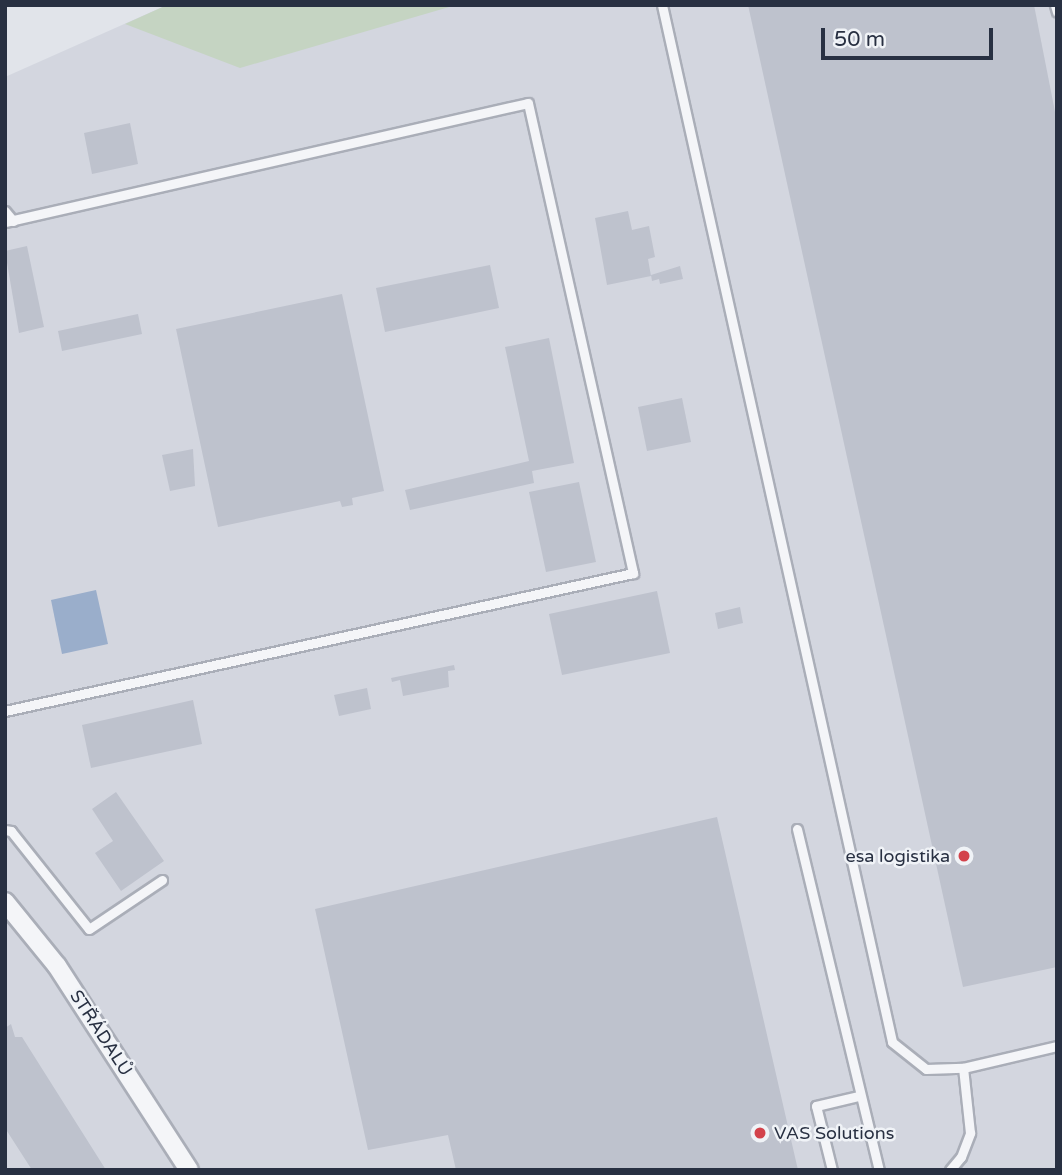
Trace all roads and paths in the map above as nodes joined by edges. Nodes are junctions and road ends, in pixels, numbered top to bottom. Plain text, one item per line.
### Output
1 (662, 5) edge
2 (1055, 5) edge
3 (1057, 12) edge
4 (5, 211) edge
5 (9, 221) edge
6 (5, 711) edge
7 (797, 829) dead end
8 (5, 830) edge
9 (162, 880) dead end
10 (5, 902) edge
11 (1057, 1046) edge
12 (963, 1068) junction
13 (858, 1096) junction
14 (189, 1170) edge
15 (832, 1170) edge
16 (879, 1170) edge
17 (950, 1170) edge

1 - 12 lane
2 - 3 lane
4 - 5 lane
5 - 6 lane
7 - 13 lane
8 - 9 lane
10 - 14 street, STŘÁDALŮ
11 - 12 lane
12 - 17 lane
13 - 15 lane
13 - 16 lane

